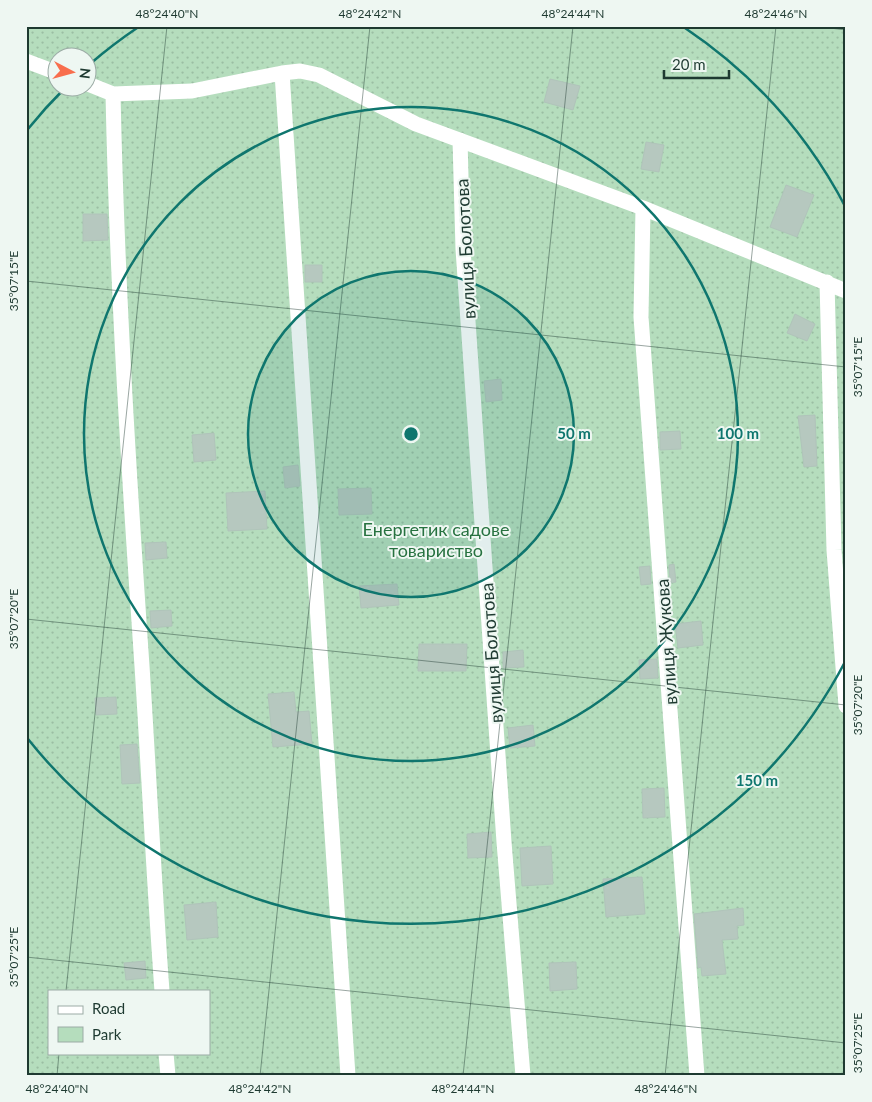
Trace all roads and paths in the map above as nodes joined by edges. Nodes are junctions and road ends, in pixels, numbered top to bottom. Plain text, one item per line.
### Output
1 (26, 61) edge
2 (48, 69) edge
3 (282, 73) junction
4 (98, 88) edge
5 (113, 94) junction
6 (460, 140) junction
7 (643, 208) junction
8 (827, 282) junction
9 (846, 291) edge
10 (846, 706) edge
11 (162, 990) edge
12 (166, 1054) edge
13 (168, 1076) edge
14 (348, 1076) edge
15 (523, 1076) edge
16 (697, 1076) edge

1 - 2 lane
3 - 5 lane
3 - 6 lane
3 - 14 lane
4 - 5 lane
5 - 11 lane
6 - 7 lane
6 - 15 lane, вулиця Болотова
7 - 8 lane
7 - 16 lane, вулиця Жукова
8 - 9 lane
8 - 10 lane
12 - 13 lane

